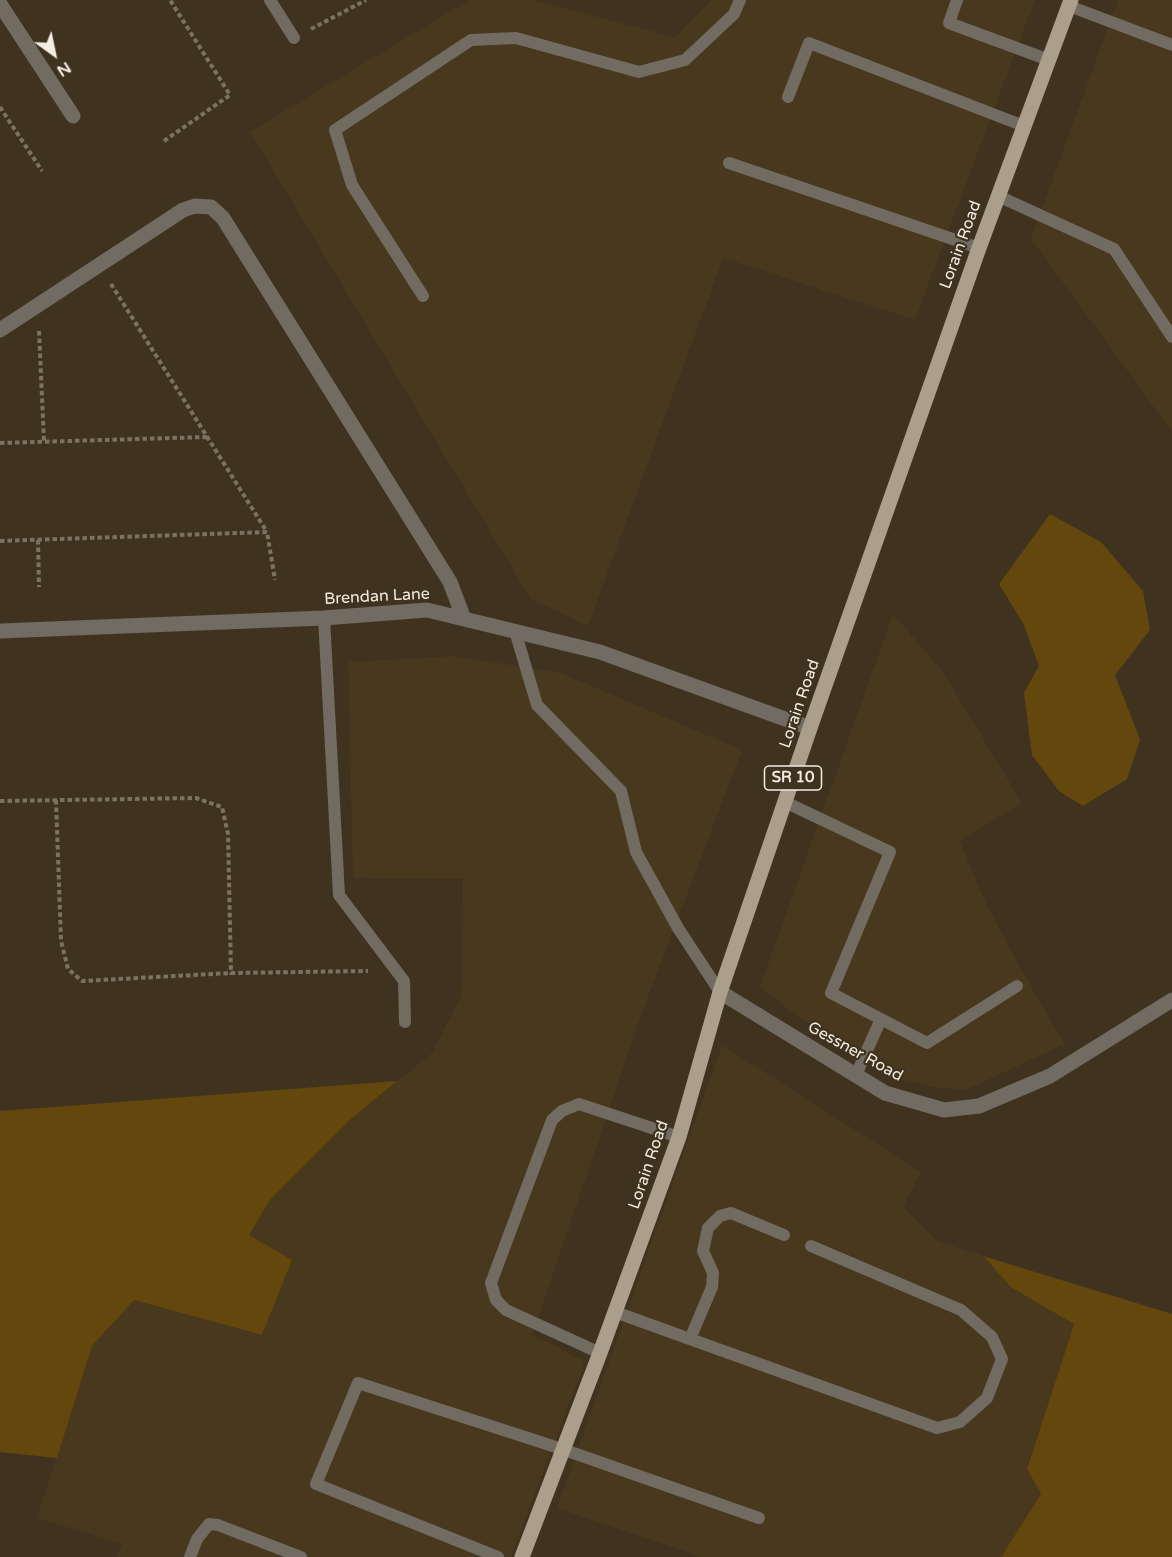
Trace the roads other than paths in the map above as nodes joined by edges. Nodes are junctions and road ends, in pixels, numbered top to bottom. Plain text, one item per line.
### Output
1 (270, 0) edge
2 (740, 0) edge
3 (957, 0) edge
4 (1070, 3) edge
5 (0, 4) edge
6 (294, 38) road end
7 (1172, 45) edge
8 (1049, 60) junction
9 (788, 97) dead end
10 (73, 116) dead end
11 (1024, 126) junction
12 (729, 163) dead end
13 (998, 196) junction
14 (979, 248) junction
15 (423, 296) dead end
16 (0, 330) edge
17 (1172, 337) edge
18 (324, 618) junction
19 (464, 619) junction
20 (515, 631) junction
21 (0, 632) edge
22 (810, 728) junction
23 (785, 802) junction
24 (1017, 986) dead end
25 (720, 992) junction
26 (1172, 1000) edge
27 (881, 1019) junction
28 (405, 1022) dead end
29 (856, 1075) junction
30 (679, 1137) junction
31 (784, 1235) dead end
32 (812, 1246) dead end
33 (615, 1312) junction
34 (690, 1339) junction
35 (600, 1353) junction
36 (562, 1449) junction
37 (759, 1518) dead end
38 (190, 1557) edge
39 (301, 1557) edge
40 (498, 1557) edge
41 (522, 1557) edge

1 - 6 lane
2 - 15 lane
3 - 8 lane
4 - 7 lane
4 - 8 main road, Lorain Road / SR 10
5 - 10 street
8 - 11 main road, Lorain Road / SR 10
9 - 11 lane
11 - 13 main road, Lorain Road / SR 10
12 - 14 lane
13 - 14 main road, Lorain Road / SR 10
13 - 17 lane
14 - 22 main road, Lorain Road / SR 10
16 - 19 street
18 - 19 street, Brendan Lane
18 - 21 street, Brendan Lane
18 - 28 lane
19 - 20 street, Brendan Lane
20 - 22 street, Brendan Lane
20 - 25 lane
22 - 23 main road, Lorain Road / SR 10
23 - 25 main road, Lorain Road / SR 10
23 - 27 lane
24 - 27 lane
25 - 29 street, Gessner Road
25 - 30 main road, Lorain Road / SR 10
26 - 29 street, Gessner Road
27 - 29 lane
30 - 33 main road, Lorain Road / SR 10
30 - 35 lane
31 - 34 lane
32 - 34 lane
33 - 34 lane
33 - 35 main road, Lorain Road / SR 10
35 - 36 main road, Lorain Road / SR 10
36 - 37 lane
36 - 40 lane
36 - 41 main road, Lorain Road / SR 10
38 - 39 lane

